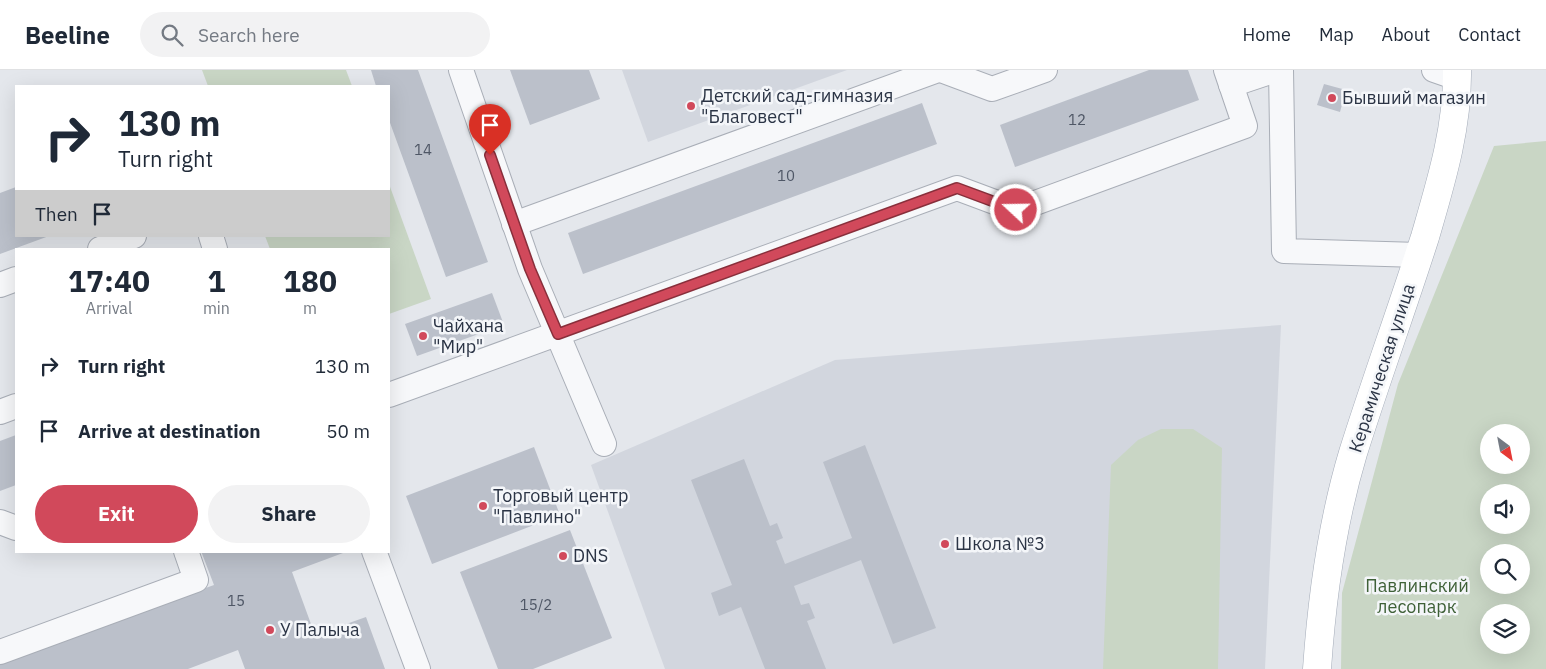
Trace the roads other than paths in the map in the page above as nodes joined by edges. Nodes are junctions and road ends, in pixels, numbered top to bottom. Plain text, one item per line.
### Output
1 (460, 70) edge
2 (940, 70) edge
3 (1045, 70) edge
4 (1276, 70) edge
5 (1280, 70) edge
6 (1449, 73) edge
7 (1229, 78) edge
8 (514, 224) junction
9 (131, 237) edge
10 (103, 248) edge
11 (1419, 255) junction
12 (15, 279) edge
13 (0, 285) edge
14 (558, 334) junction
15 (390, 396) edge
16 (15, 406) edge
17 (0, 412) edge
18 (604, 444) dead end
19 (0, 522) edge
20 (15, 528) edge
21 (187, 553) edge
22 (375, 553) edge
23 (0, 652) edge
24 (418, 669) edge
25 (1317, 669) edge

1 - 8 street
2 - 3 street
2 - 8 street
4 - 7 street
5 - 11 street
6 - 11 main road, Керамическая улица
7 - 14 street
8 - 14 street
9 - 10 street
11 - 25 main road, Керамическая улица
12 - 13 street
14 - 15 street
14 - 18 street
16 - 17 street
19 - 20 street
21 - 23 street
22 - 24 street

